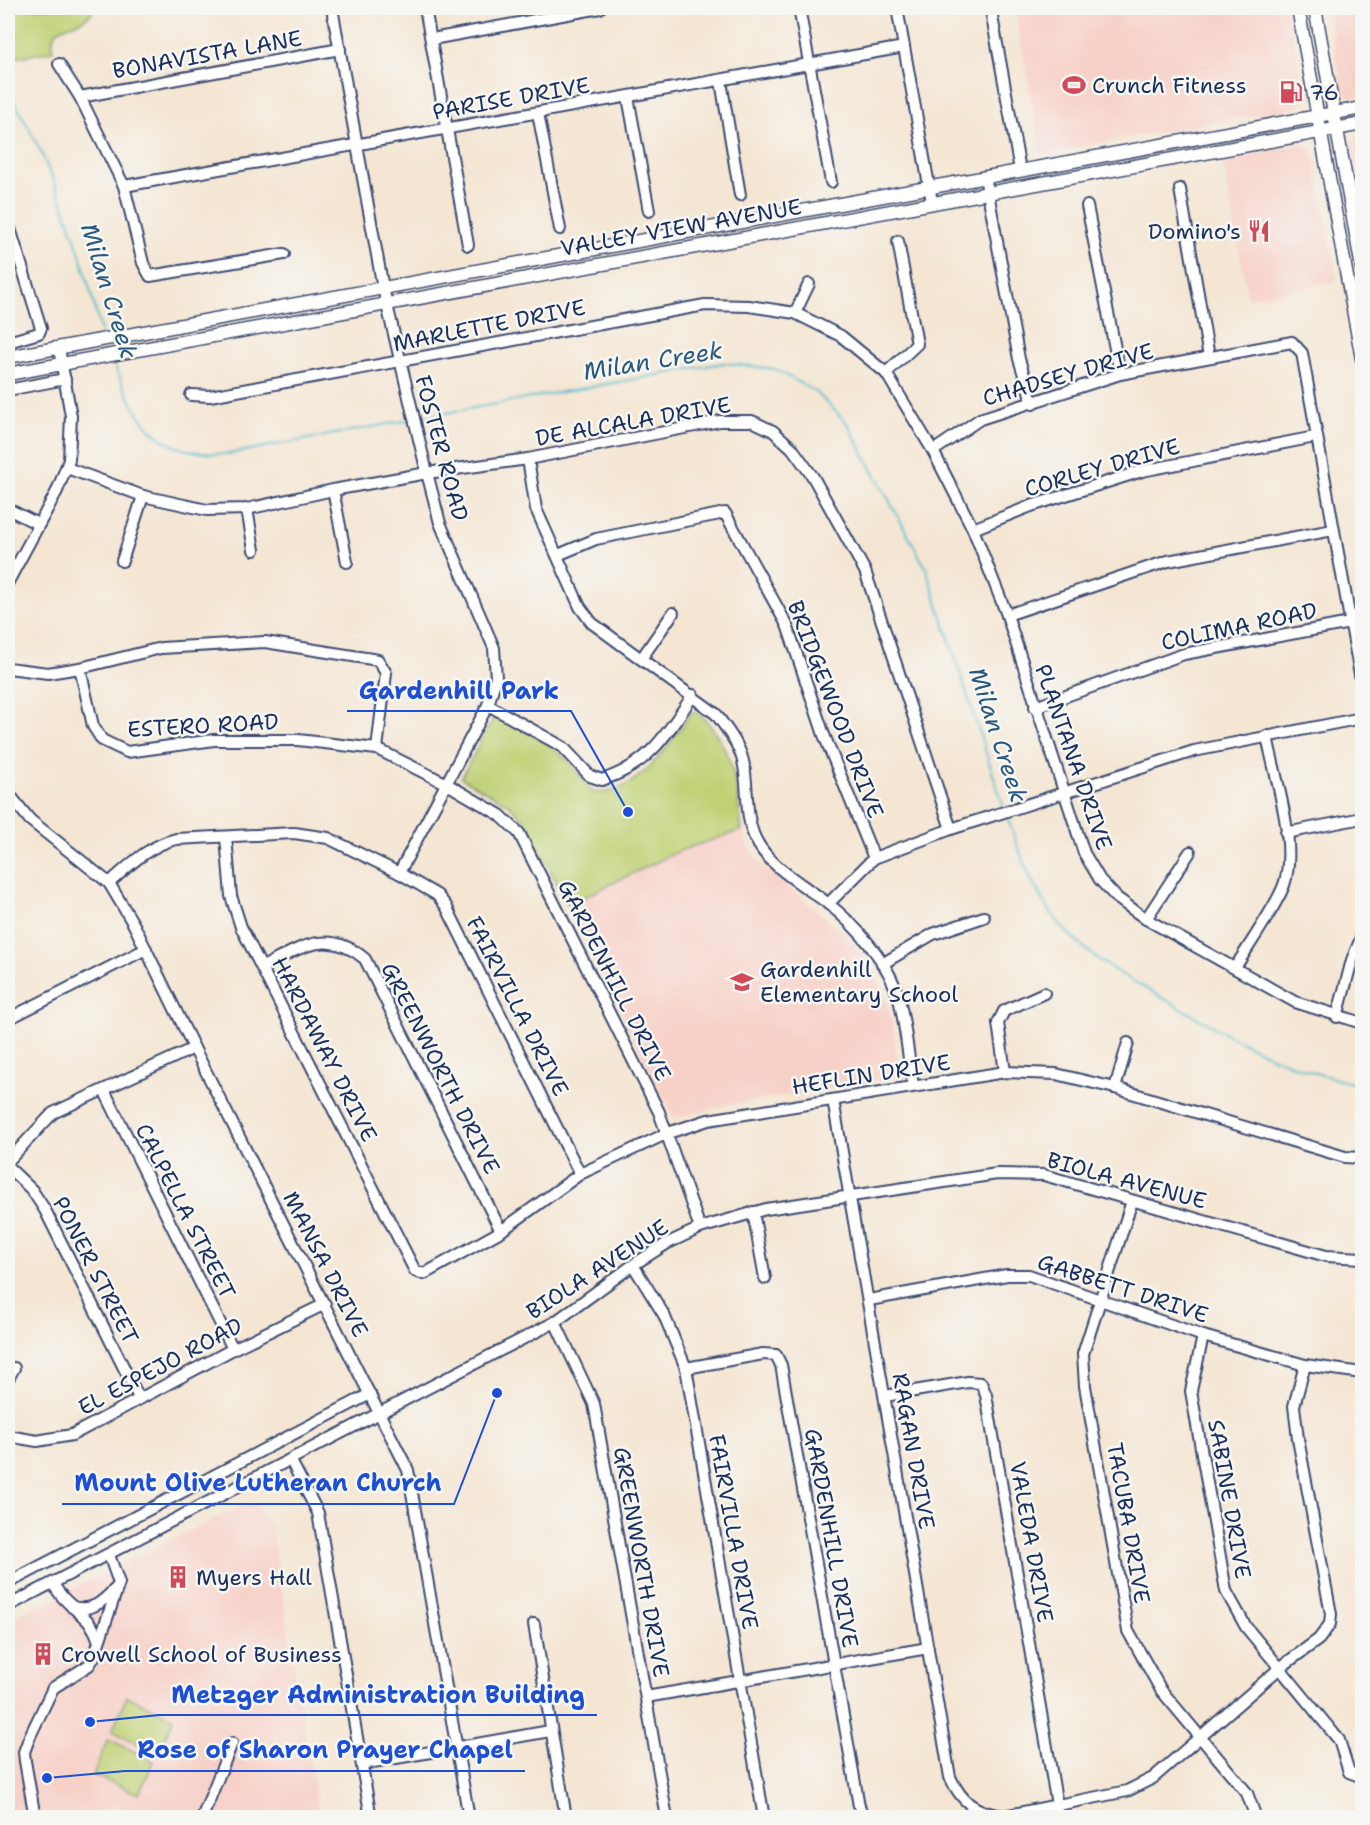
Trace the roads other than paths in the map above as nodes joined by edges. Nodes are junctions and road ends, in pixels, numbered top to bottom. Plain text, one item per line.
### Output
1 (332, 8) edge
2 (425, 8) edge
3 (600, 8) edge
4 (799, 8) edge
5 (897, 8) edge
6 (1298, 8) edge
7 (1315, 8) edge
8 (991, 11) dead end
9 (432, 39) junction
10 (904, 47) junction
11 (340, 49) junction
12 (59, 64) dead end
13 (808, 65) junction
14 (721, 81) junction
15 (80, 97) junction
16 (628, 97) junction
17 (1362, 108) edge
18 (538, 112) junction
19 (1334, 112) junction
20 (1318, 116) junction
21 (1362, 124) edge
22 (1337, 128) junction
23 (446, 129) junction
24 (1321, 131) junction
25 (357, 146) junction
26 (1020, 170) junction
27 (985, 177) junction
28 (831, 182) dead end
29 (124, 186) junction
30 (929, 187) junction
31 (1180, 189) dead end
32 (988, 192) junction
33 (740, 195) dead end
34 (932, 202) junction
35 (1087, 206) dead end
36 (650, 211) dead end
37 (8, 222) edge
38 (560, 229) dead end
39 (898, 241) dead end
40 (11, 242) edge
41 (468, 245) dead end
42 (284, 254) dead end
43 (1362, 268) edge
44 (809, 284) dead end
45 (383, 288) junction
46 (387, 302) junction
47 (795, 313) junction
48 (8, 342) edge
49 (59, 348) junction
50 (8, 357) edge
51 (1209, 357) junction
52 (1362, 359) edge
53 (399, 362) junction
54 (62, 363) junction
55 (885, 373) junction
56 (8, 374) edge
57 (1120, 374) junction
58 (65, 379) junction
59 (8, 390) edge
60 (191, 395) dead end
61 (1033, 404) junction
62 (1315, 437) junction
63 (933, 451) junction
64 (528, 459) junction
65 (67, 468) junction
66 (427, 473) junction
67 (333, 490) junction
68 (143, 496) junction
69 (8, 509) edge
70 (247, 509) junction
71 (38, 524) junction
72 (973, 529) junction
73 (1333, 530) junction
74 (254, 550) dead end
75 (558, 555) junction
76 (122, 561) dead end
77 (347, 561) dead end
78 (8, 582) edge
79 (673, 613) dead end
80 (1007, 615) junction
81 (1350, 623) junction
82 (641, 659) junction
83 (8, 668) edge
84 (80, 668) junction
85 (1362, 686) edge
86 (693, 695) junction
87 (488, 705) junction
88 (1035, 707) junction
89 (1362, 718) edge
90 (1267, 736) junction
91 (376, 749) junction
92 (447, 784) junction
93 (8, 793) edge
94 (1064, 795) junction
95 (11, 808) edge
96 (1362, 818) edge
97 (951, 829) junction
98 (1286, 832) junction
99 (226, 837) junction
100 (1190, 852) dead end
101 (874, 858) junction
102 (399, 873) junction
103 (108, 883) junction
104 (828, 904) junction
105 (984, 917) dead end
106 (1146, 919) junction
107 (1362, 936) edge
108 (146, 949) junction
109 (882, 964) junction
110 (263, 967) junction
111 (1235, 968) junction
112 (1044, 993) dead end
113 (1337, 1017) junction
114 (8, 1019) edge
115 (1362, 1023) edge
116 (1128, 1042) dead end
117 (194, 1048) junction
118 (1005, 1072) junction
119 (913, 1085) junction
120 (1115, 1088) junction
121 (104, 1090) junction
122 (832, 1100) junction
123 (668, 1133) junction
124 (1362, 1158) edge
125 (8, 1161) edge
126 (8, 1167) edge
127 (580, 1174) junction
128 (850, 1197) junction
129 (1132, 1201) junction
130 (753, 1212) junction
131 (700, 1228) junction
132 (501, 1231) junction
133 (1362, 1258) edge
134 (633, 1265) junction
135 (415, 1271) joint
136 (765, 1278) dead end
137 (868, 1299) junction
138 (1099, 1299) junction
139 (325, 1304) junction
140 (555, 1322) junction
141 (1203, 1336) junction
142 (233, 1348) junction
143 (1305, 1365) junction
144 (14, 1368) dead end
145 (686, 1368) junction
146 (1362, 1373) edge
147 (8, 1379) edge
148 (370, 1394) junction
149 (885, 1396) junction
150 (139, 1398) junction
151 (380, 1413) junction
152 (8, 1436) edge
153 (291, 1461) junction
154 (109, 1555) junction
155 (8, 1583) edge
156 (53, 1583) junction
157 (118, 1586) junction
158 (8, 1606) edge
159 (72, 1607) junction
160 (534, 1624) dead end
161 (98, 1639) junction
162 (928, 1648) junction
163 (834, 1665) junction
164 (1281, 1667) junction
165 (740, 1682) junction
166 (646, 1697) junction
167 (550, 1731) junction
168 (1200, 1738) junction
169 (232, 1743) dead end
170 (456, 1747) junction
171 (362, 1764) junction
172 (1362, 1777) edge
173 (1057, 1805) junction
174 (35, 1818) edge
175 (202, 1818) edge
176 (371, 1818) edge
177 (469, 1818) edge
178 (566, 1818) edge
179 (667, 1818) edge
180 (764, 1818) edge
181 (864, 1818) edge
182 (1256, 1818) edge

1 - 11 street, FOSTER ROAD
2 - 9 street
3 - 9 street
4 - 13 street
5 - 10 street
6 - 20 main road
7 - 19 main road
8 - 26 street
9 - 23 street
10 - 13 street, PARISE DRIVE
10 - 30 street
11 - 15 street, BONAVISTA LANE
11 - 25 street, FOSTER ROAD
12 - 15 street
13 - 14 street, PARISE DRIVE
13 - 28 street
14 - 16 street, PARISE DRIVE
14 - 33 street
15 - 29 street
16 - 18 street, PARISE DRIVE
16 - 36 street
17 - 19 main road, VALLEY VIEW AVENUE
18 - 23 street, PARISE DRIVE
18 - 38 street
19 - 20 main road, VALLEY VIEW AVENUE
19 - 22 main road
20 - 24 main road
20 - 26 main road, VALLEY VIEW AVENUE
21 - 22 main road, VALLEY VIEW AVENUE
22 - 24 main road, VALLEY VIEW AVENUE
22 - 43 main road
23 - 25 street, PARISE DRIVE
23 - 41 street
24 - 32 main road, VALLEY VIEW AVENUE
24 - 52 main road
25 - 29 street, PARISE DRIVE
25 - 45 street, FOSTER ROAD
26 - 27 main road, VALLEY VIEW AVENUE
27 - 30 main road, VALLEY VIEW AVENUE
27 - 32 street
29 - 42 street
30 - 34 street
30 - 45 main road, VALLEY VIEW AVENUE
31 - 51 street
32 - 34 main road, VALLEY VIEW AVENUE
32 - 61 street
34 - 46 main road, VALLEY VIEW AVENUE
35 - 57 street
37 - 40 street
39 - 55 street
40 - 48 street
44 - 47 street
45 - 46 street, FOSTER ROAD
45 - 49 main road, VALLEY VIEW AVENUE
46 - 53 street, FOSTER ROAD
46 - 54 main road, VALLEY VIEW AVENUE
47 - 53 street, MARLETTE DRIVE
47 - 55 street, MARLETTE DRIVE
49 - 50 main road, VALLEY VIEW AVENUE
49 - 54 street
51 - 57 street, CHADSEY DRIVE
51 - 62 street, CHADSEY DRIVE
53 - 60 street, MARLETTE DRIVE
53 - 66 street, FOSTER ROAD
54 - 56 main road, VALLEY VIEW AVENUE
54 - 58 street
55 - 63 street, PLANTANA DRIVE
57 - 61 street, CHADSEY DRIVE
58 - 59 street
58 - 65 street
61 - 63 street, CHADSEY DRIVE
62 - 72 street, CORLEY DRIVE
62 - 73 street
63 - 72 street, PLANTANA DRIVE
64 - 66 street, DE ALCALA DRIVE
64 - 75 street
64 - 97 street, DE ALCALA DRIVE
65 - 68 street, DE ALCALA DRIVE
65 - 71 street
66 - 67 street, DE ALCALA DRIVE
66 - 87 street, FOSTER ROAD
67 - 70 street, DE ALCALA DRIVE
67 - 77 street
68 - 70 street, DE ALCALA DRIVE
68 - 76 street
69 - 71 street
70 - 74 street
71 - 78 street
72 - 80 street, PLANTANA DRIVE
73 - 80 street
73 - 81 street
75 - 82 street
75 - 101 street, BRIDGEWOOD DRIVE
79 - 82 street
80 - 88 street, PLANTANA DRIVE
81 - 85 street
81 - 88 street, COLIMA ROAD
82 - 86 street
83 - 84 street
84 - 91 street, ESTERO ROAD
84 - 91 street
86 - 87 street
86 - 104 street
87 - 92 street, FOSTER ROAD
88 - 94 street, PLANTANA DRIVE
89 - 90 street
90 - 94 street
90 - 98 street
91 - 92 street, ESTERO ROAD
92 - 102 street, FOSTER ROAD
92 - 123 street, GARDENHILL DRIVE
93 - 95 street, MANSA DRIVE
94 - 97 street
94 - 106 street, PLANTANA DRIVE
95 - 103 street, MANSA DRIVE
96 - 98 street
97 - 101 street
98 - 111 street
99 - 102 street, FAIRVILLA DRIVE
99 - 103 street, FAIRVILLA DRIVE
99 - 110 street, HARDAWAY DRIVE
100 - 106 street
101 - 104 street
102 - 127 street, FAIRVILLA DRIVE
103 - 108 street, MANSA DRIVE
104 - 109 street
105 - 109 street
106 - 111 street, PLANTANA DRIVE
107 - 113 street
108 - 114 street
108 - 117 street, MANSA DRIVE
109 - 119 street
110 - 132 street, GREENWORTH DRIVE
110 - 135 street, HARDAWAY DRIVE
111 - 113 street, PLANTANA DRIVE
112 - 118 street
113 - 115 street, PLANTANA DRIVE
116 - 120 street
117 - 121 street
117 - 139 street, MANSA DRIVE
118 - 119 street, HEFLIN DRIVE
118 - 120 street, HEFLIN DRIVE
119 - 122 street, HEFLIN DRIVE
120 - 124 street, HEFLIN DRIVE
121 - 125 street
121 - 142 street, CALPELLA STREET
122 - 123 street, HEFLIN DRIVE
122 - 128 street, RAGAN DRIVE
123 - 127 street, HEFLIN DRIVE
123 - 131 street, GARDENHILL DRIVE
126 - 150 street, PONER STREET
127 - 132 street, HEFLIN DRIVE
128 - 129 street, BIOLA AVENUE
128 - 130 street, BIOLA AVENUE
128 - 137 street, RAGAN DRIVE
129 - 133 street, BIOLA AVENUE
129 - 138 street, TACUBA DRIVE
130 - 131 street, BIOLA AVENUE
130 - 136 street
131 - 134 street, BIOLA AVENUE
132 - 135 street, HEFLIN DRIVE
134 - 140 street, BIOLA AVENUE
134 - 145 street, FAIRVILLA DRIVE
137 - 138 street, GABBETT DRIVE
137 - 149 street, RAGAN DRIVE
138 - 141 street, GABBETT DRIVE
138 - 168 street, TACUBA DRIVE
139 - 142 street, EL ESPEJO ROAD
139 - 148 street, MANSA DRIVE
140 - 151 street, BIOLA AVENUE
140 - 166 street, GREENWORTH DRIVE
141 - 143 street, GABBETT DRIVE
141 - 164 street, SABINE DRIVE
142 - 150 street, EL ESPEJO ROAD
143 - 146 street, GABBETT DRIVE
143 - 164 street
144 - 147 street
145 - 163 street, GARDENHILL DRIVE
145 - 165 street, FAIRVILLA DRIVE
148 - 151 street, MANSA DRIVE
148 - 155 street
149 - 162 street, RAGAN DRIVE
149 - 173 street, VALEDA DRIVE
150 - 152 street, EL ESPEJO ROAD
151 - 153 street, BIOLA AVENUE
151 - 170 street, MANSA DRIVE
153 - 154 street, BIOLA AVENUE
153 - 171 street
154 - 156 street, BIOLA AVENUE
154 - 157 street
156 - 158 street, BIOLA AVENUE
156 - 159 street
157 - 159 street
157 - 161 street
159 - 161 street
160 - 167 street
161 - 174 street
162 - 163 street
162 - 173 street, RAGAN DRIVE
163 - 165 street
163 - 181 street, GARDENHILL DRIVE
164 - 168 street
164 - 172 street, SABINE DRIVE
165 - 166 street
165 - 180 street, FAIRVILLA DRIVE
166 - 179 street, GREENWORTH DRIVE
167 - 170 street
167 - 178 street
168 - 173 street
168 - 182 street, TACUBA DRIVE
169 - 175 street
170 - 171 street
170 - 177 street, MANSA DRIVE
171 - 176 street

